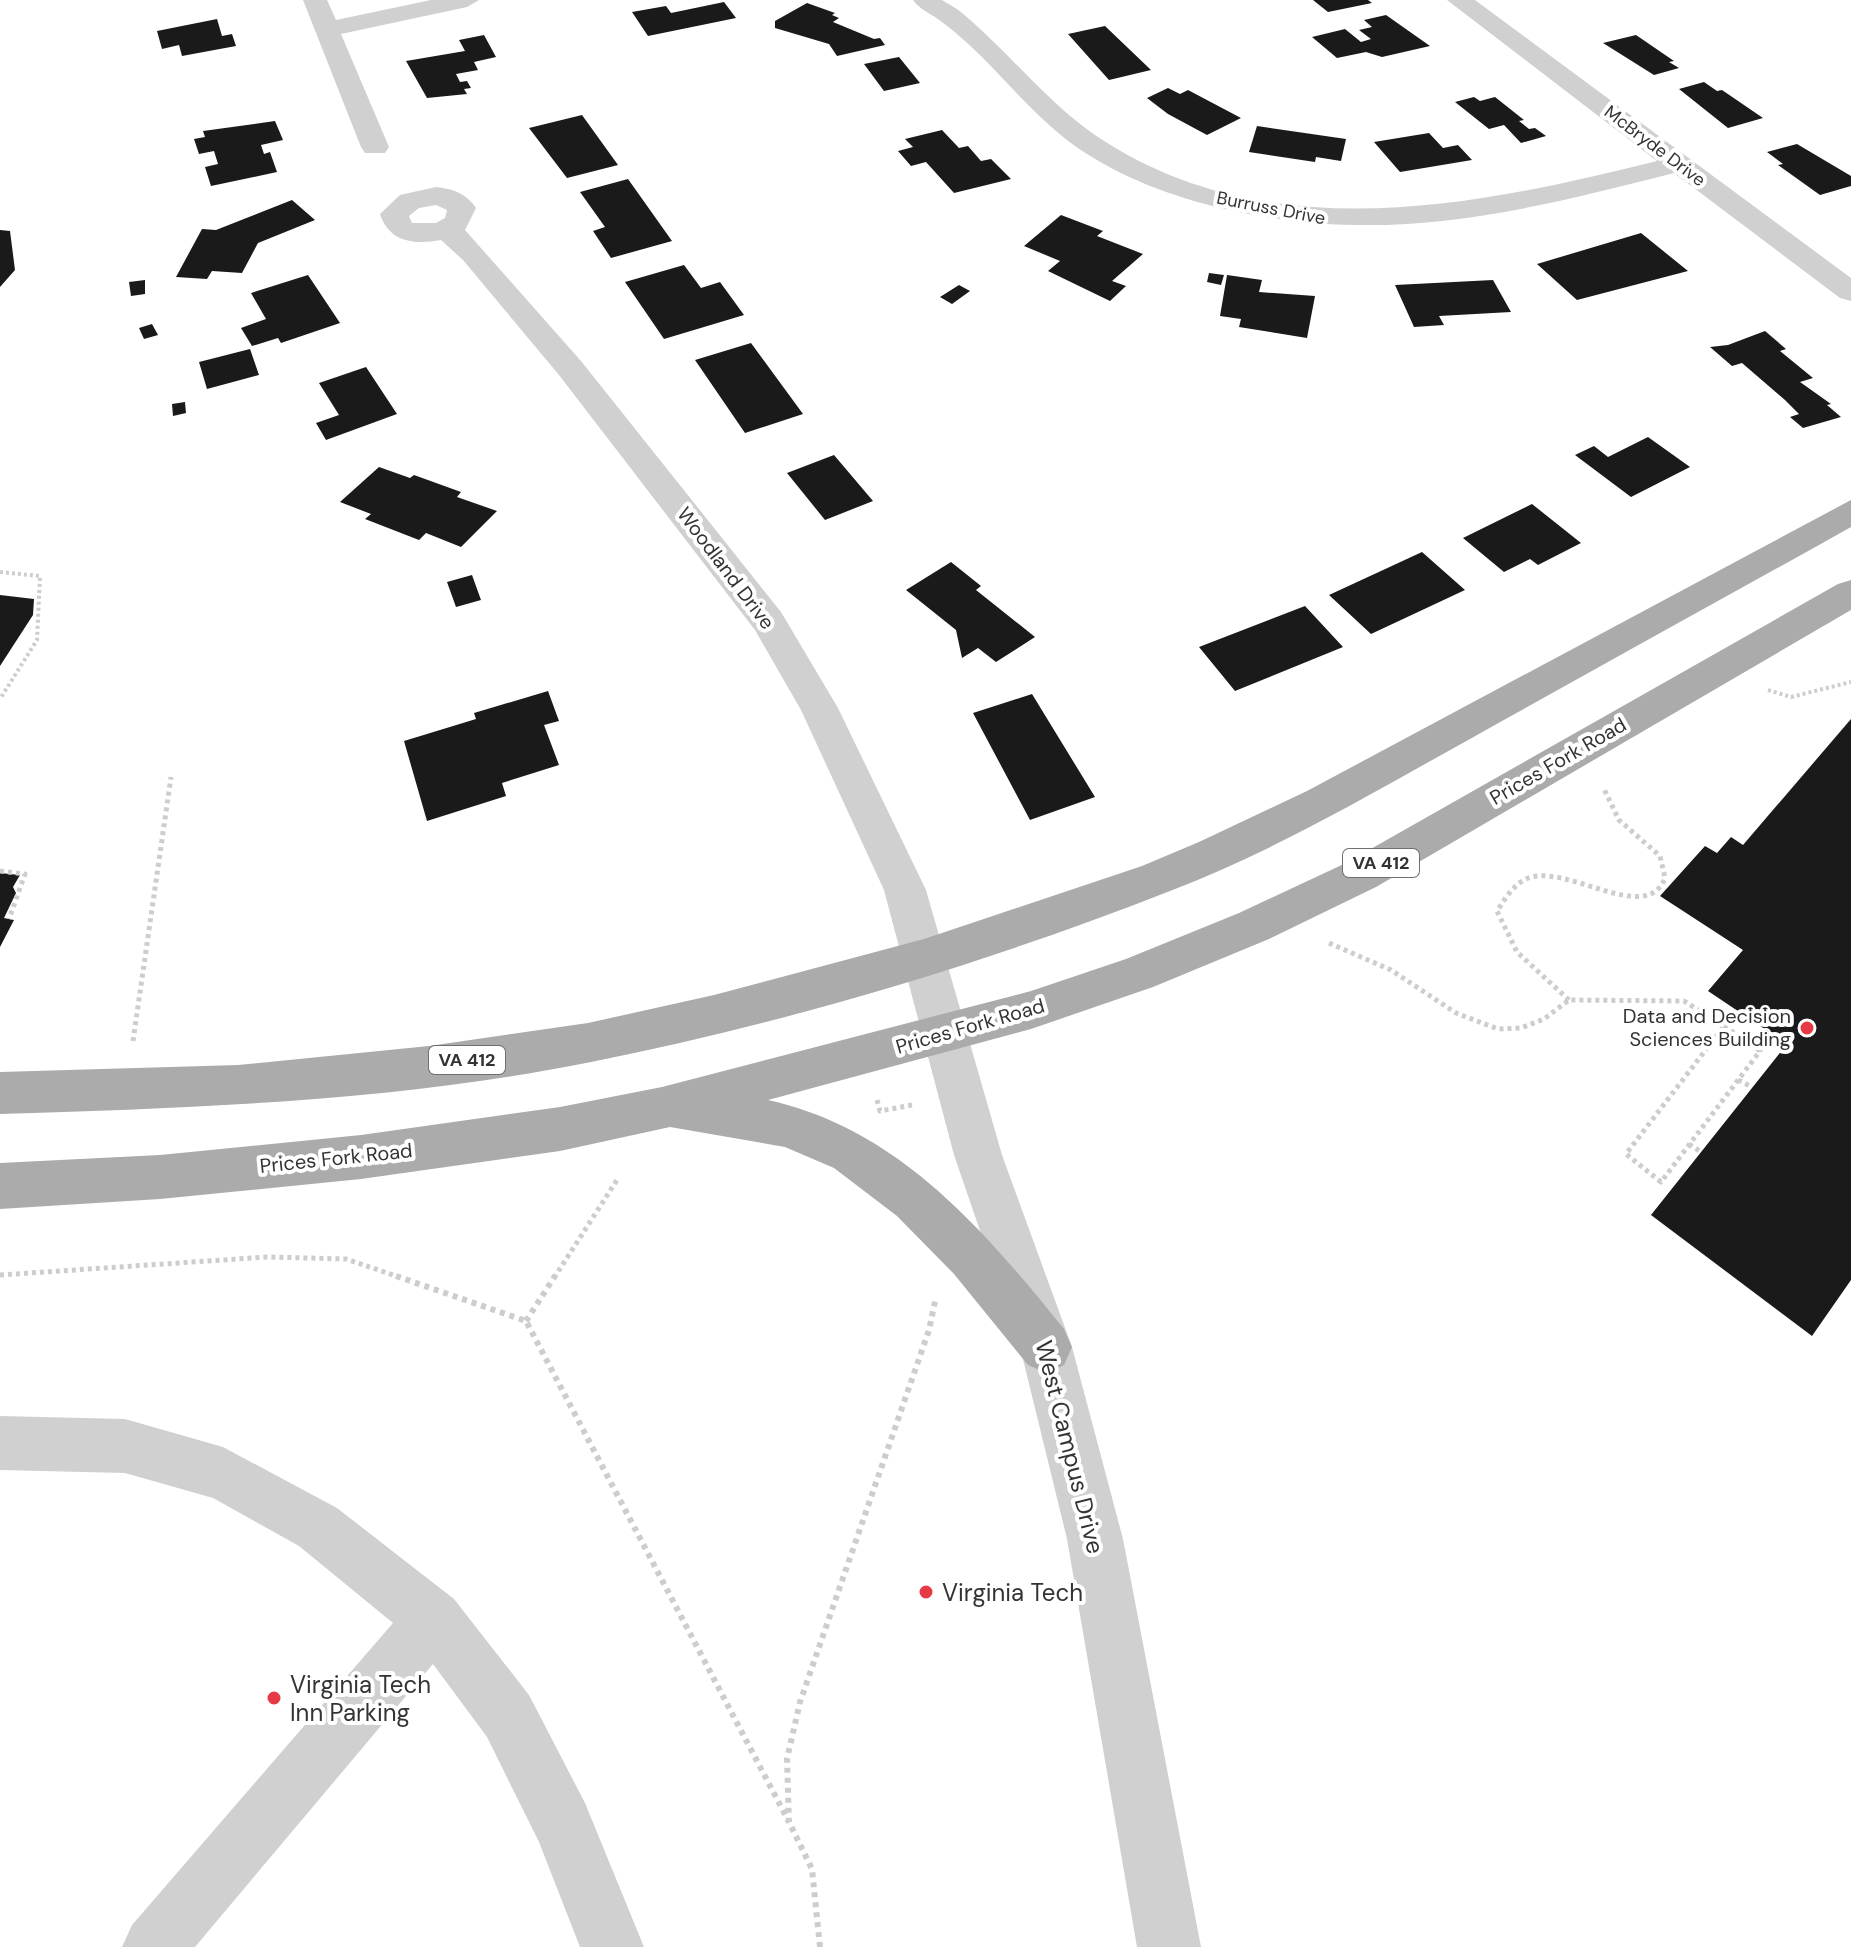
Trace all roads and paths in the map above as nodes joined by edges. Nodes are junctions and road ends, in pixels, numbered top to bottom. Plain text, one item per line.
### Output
1 (315, 0) edge
2 (467, 0) edge
3 (925, 0) edge
4 (1459, 0) edge
5 (327, 29) junction
6 (375, 147) dead end
7 (1678, 164) junction
8 (447, 229) dead end
9 (1851, 292) edge
10 (1851, 512) edge
11 (0, 572) edge
12 (1851, 593) edge
13 (1851, 682) edge
14 (1768, 690) dead end
15 (0, 699) edge
16 (171, 777) dead end
17 (1603, 787) dead end
18 (0, 871) edge
19 (9, 919) dead end
20 (1329, 943) dead end
21 (924, 958) junction
22 (1569, 1000) junction
23 (1737, 1011) dead end
24 (1724, 1026) junction
25 (945, 1035) junction
26 (1738, 1080) junction
27 (1752, 1087) dead end
28 (118, 1091) junction
29 (0, 1093) edge
30 (875, 1095) dead end
31 (912, 1105) dead end
32 (662, 1108) junction
33 (1689, 1144) junction
34 (1701, 1152) dead end
35 (617, 1180) dead end
36 (0, 1186) edge
37 (0, 1275) edge
38 (935, 1290) dead end
39 (526, 1321) junction
40 (1046, 1347) junction
41 (0, 1443) edge
42 (434, 1619) junction
43 (789, 1822) junction
44 (154, 1947) edge
45 (612, 1947) edge
46 (820, 1947) edge
47 (1169, 1947) edge

1 - 5 street
2 - 5 street
3 - 7 street, Burruss Drive
4 - 7 street, McBryde Drive
5 - 6 street
7 - 9 street, McBryde Drive
8 - 21 street, Woodland Drive
10 - 21 main road, VA 412
11 - 15 path
12 - 25 main road, Prices Fork Road / VA 412
13 - 14 path
16 - 28 path
17 - 22 path
18 - 19 path
20 - 22 path
21 - 25 street, West Campus Drive
21 - 28 main road, VA 412
22 - 24 path
23 - 24 path
24 - 26 path
24 - 33 path
25 - 32 main road, Prices Fork Road / VA 412
25 - 40 street, West Campus Drive
26 - 27 path
26 - 33 path
28 - 29 main road, VA 412
30 - 31 path
32 - 36 main road, Prices Fork Road / VA 412
32 - 40 main road
33 - 34 path
35 - 39 path
37 - 39 path
38 - 43 path
39 - 43 path
40 - 47 street, West Campus Drive
41 - 42 street
42 - 44 street
42 - 45 street
43 - 46 path

